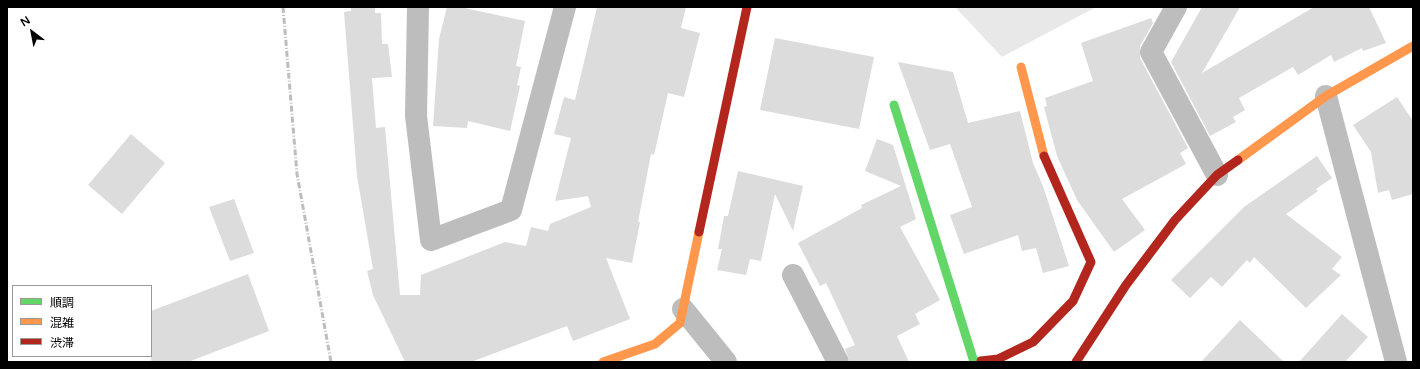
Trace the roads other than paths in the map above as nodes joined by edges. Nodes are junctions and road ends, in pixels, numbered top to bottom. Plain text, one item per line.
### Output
1 (418, 7) edge
2 (565, 7) edge
3 (747, 7) edge
4 (1176, 7) edge
5 (1413, 46) edge
6 (1021, 67) dead end
7 (1326, 96) junction
8 (894, 105) dead end
9 (1217, 175) junction
10 (792, 275) dead end
11 (683, 309) junction
12 (603, 362) edge
13 (726, 362) edge
14 (838, 362) edge
15 (973, 362) edge
16 (1076, 362) edge
17 (1396, 362) edge

1 - 2 street
3 - 11 street
4 - 9 street
5 - 7 street
6 - 15 street
7 - 9 street
7 - 17 street
8 - 15 street
9 - 16 street
10 - 14 street
11 - 12 street
11 - 13 street

